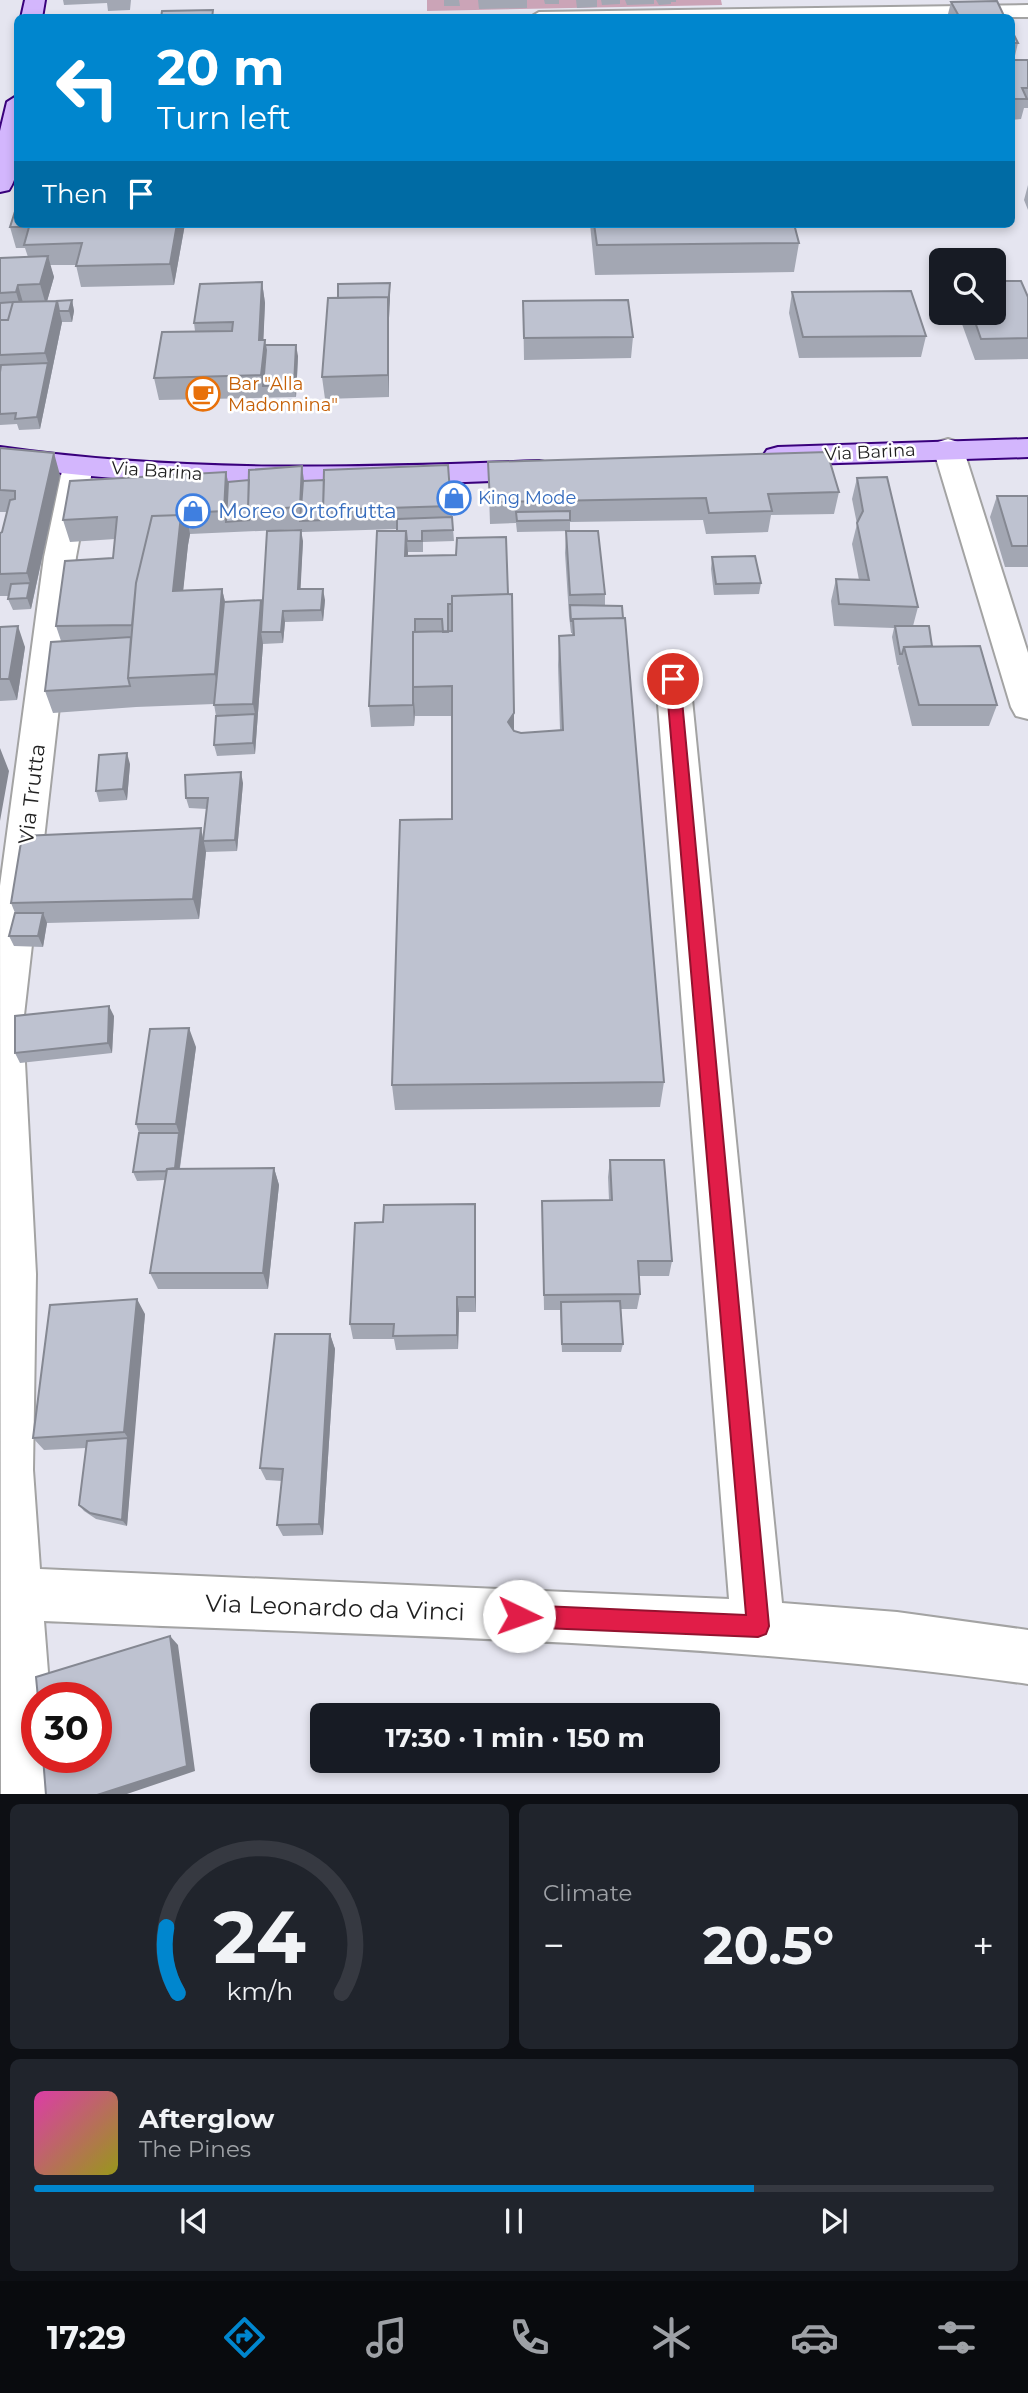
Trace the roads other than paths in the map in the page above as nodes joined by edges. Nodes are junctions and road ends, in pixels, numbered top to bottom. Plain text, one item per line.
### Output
1 (14, 120) edge
2 (0, 185) edge
3 (948, 448) junction
4 (1028, 448) edge
5 (0, 456) edge
6 (745, 457) edge
7 (78, 466) junction
8 (568, 468) edge
9 (673, 679) dead end
10 (1028, 707) edge
11 (1, 1023) edge
12 (18, 1594) junction
13 (758, 1626) junction
14 (1028, 1657) edge
15 (29, 1794) edge

1 - 2 main road
3 - 4 main road, Via Barina
3 - 6 main road, Via Barina
3 - 10 street
5 - 7 main road, Via Barina
7 - 8 main road, Via Barina
7 - 11 street, Via Trutta
9 - 13 street
11 - 12 street, Via Trutta
12 - 13 street, Via Leonardo da Vinci
12 - 15 street, Via Trutta
13 - 14 street, Via Leonardo da Vinci

